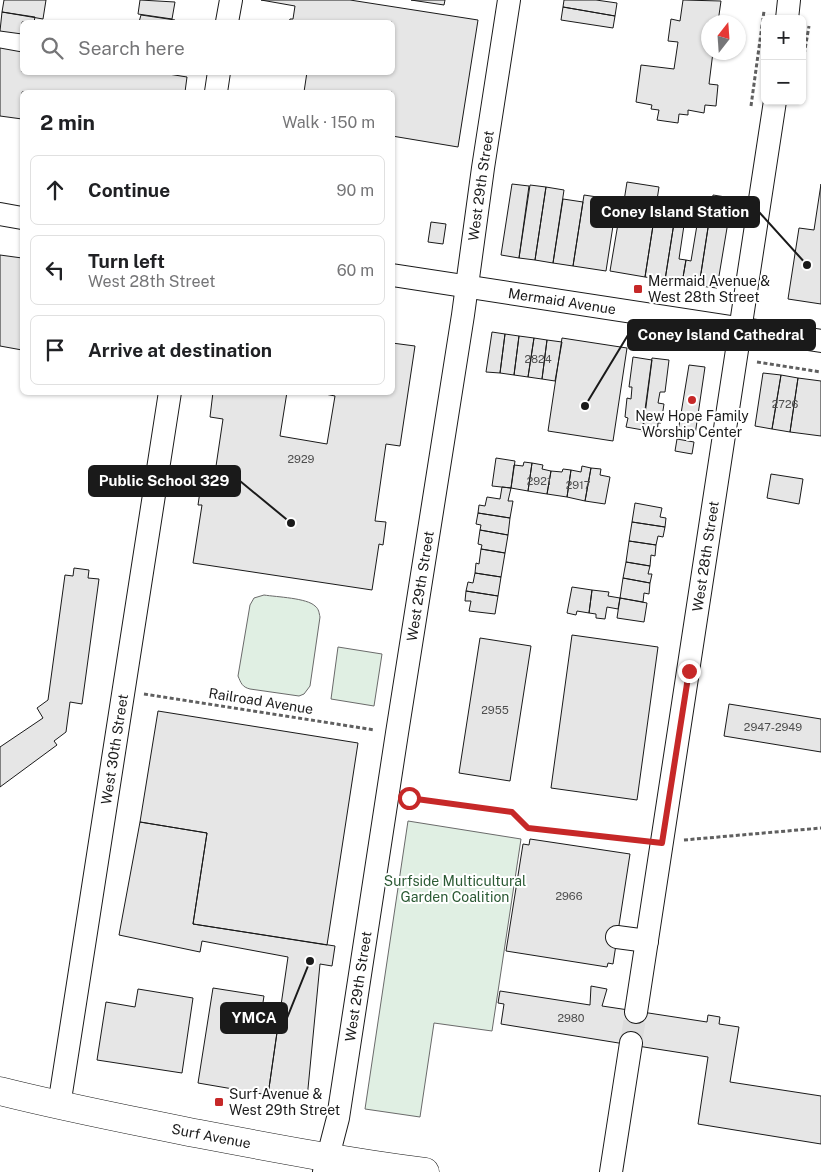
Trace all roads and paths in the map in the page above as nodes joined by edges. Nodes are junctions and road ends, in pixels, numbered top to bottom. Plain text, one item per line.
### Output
1 (231, 0) edge
2 (509, 0) edge
3 (789, 0) edge
4 (787, 15) edge
5 (810, 17) dead end
6 (227, 20) edge
7 (803, 60) edge
8 (219, 75) edge
9 (216, 90) edge
10 (774, 105) edge
11 (0, 214) edge
12 (20, 218) edge
13 (395, 275) edge
14 (468, 286) junction
15 (741, 329) junction
16 (821, 341) edge
17 (749, 360) dead end
18 (821, 372) edge
19 (170, 395) edge
20 (144, 694) dead end
21 (375, 730) dead end
22 (409, 798) dead end
23 (821, 828) edge
24 (684, 840) dead end
25 (662, 843) junction
26 (617, 937) dead end
27 (647, 941) junction
28 (636, 1012) tunnel mouth
29 (632, 1043) tunnel mouth
30 (0, 1091) edge
31 (59, 1106) junction
32 (326, 1165) edge
33 (425, 1172) edge
34 (611, 1172) edge

1 - 6 street
2 - 14 street, West 29th Street
3 - 4 street
5 - 7 path
8 - 9 street
10 - 15 street, West 28th Street
11 - 12 street
13 - 14 street, Mermaid Avenue
14 - 15 street, Mermaid Avenue
14 - 32 street, West 29th Street
15 - 16 street, Mermaid Avenue
15 - 25 street, West 28th Street
17 - 18 path
19 - 31 street, West 30th Street
20 - 21 path, Railroad Avenue
22 - 25 path
23 - 24 path
25 - 27 street, West 28th Street
26 - 27 street
27 - 28 street, West 28th Street
29 - 34 street
30 - 31 main road, Surf Avenue
31 - 32 main road, Surf Avenue
32 - 33 main road, Surf Avenue

